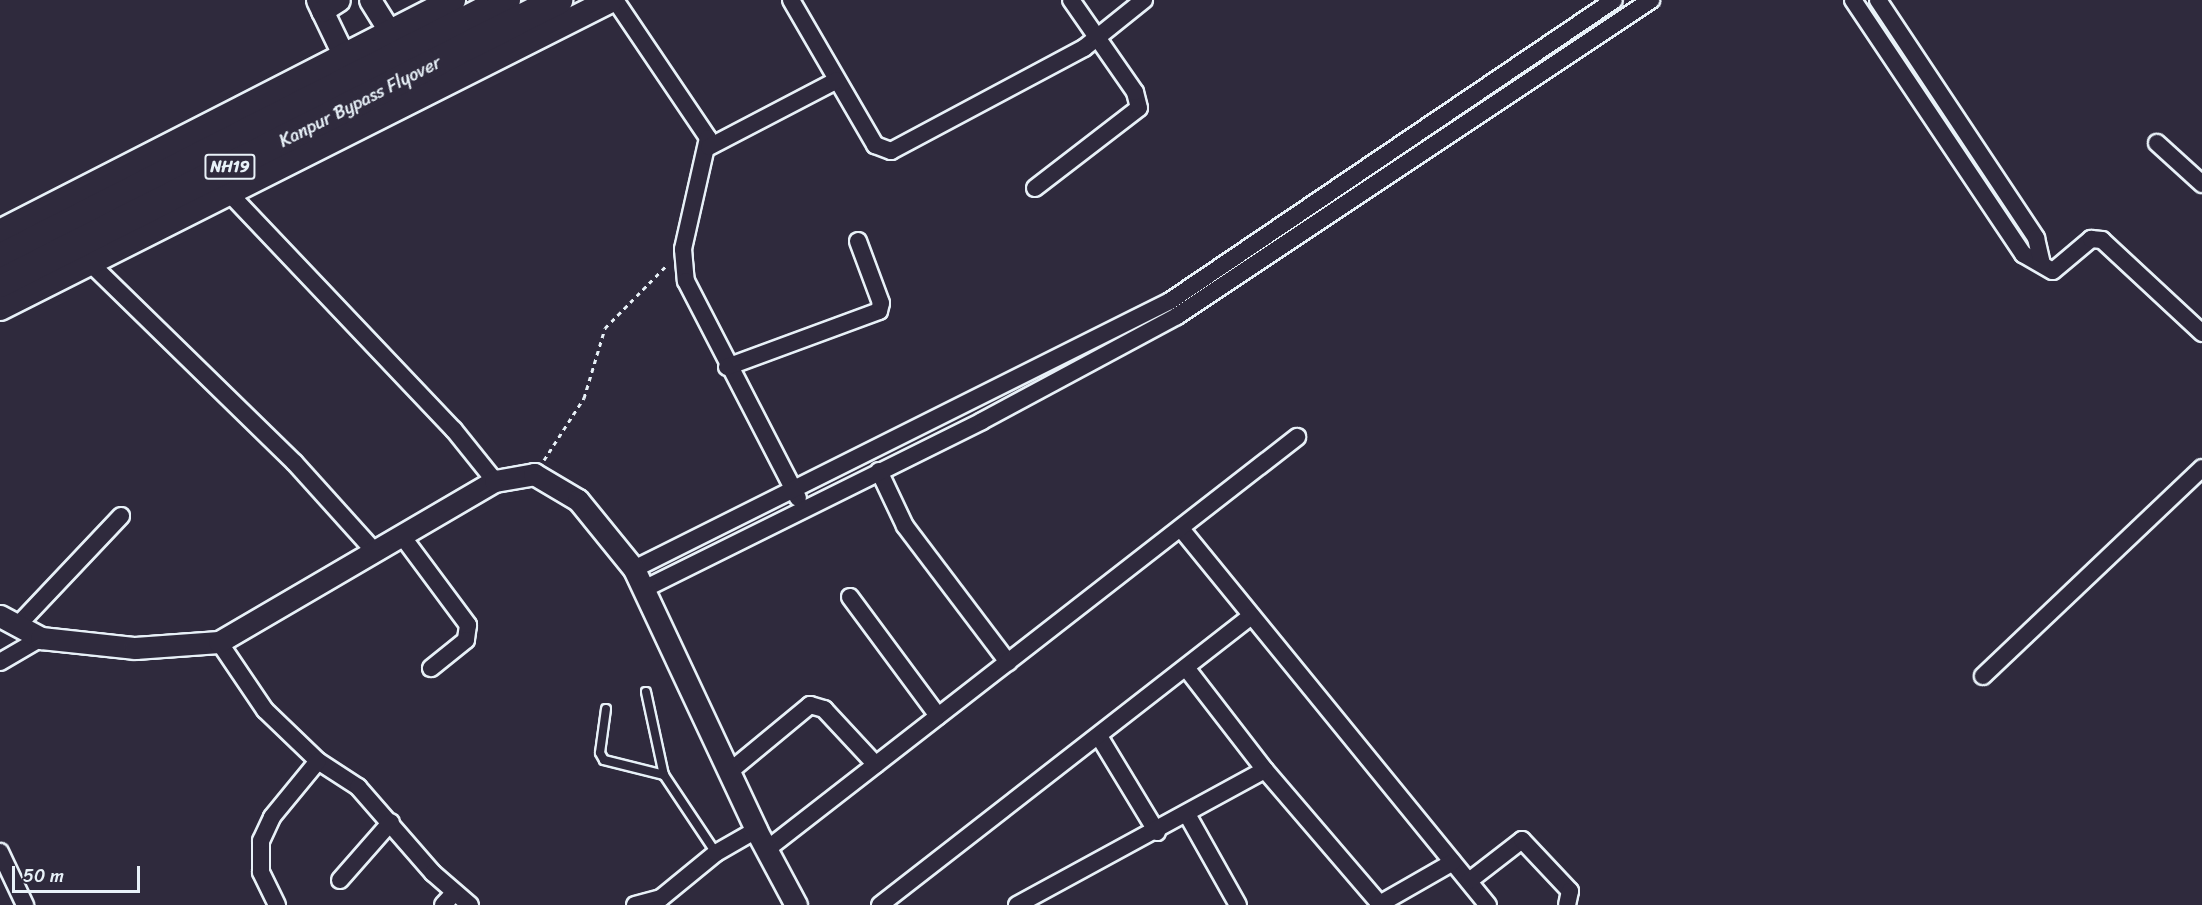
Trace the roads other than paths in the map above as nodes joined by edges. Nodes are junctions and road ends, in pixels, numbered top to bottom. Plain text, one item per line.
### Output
1 (370, 0) edge
2 (453, 0) edge
3 (506, 0) edge
4 (558, 0) edge
5 (613, 0) edge
6 (791, 0) edge
7 (1071, 0) edge
8 (1144, 0) edge
9 (1614, 0) edge
10 (1651, 0) edge
11 (1853, 0) edge
12 (1878, 0) edge
13 (326, 4) edge
14 (391, 33) junction
15 (1100, 38) junction
16 (455, 41) junction
17 (344, 56) junction
18 (837, 80) junction
19 (2157, 143) dead end
20 (709, 147) junction
21 (2202, 184) edge
22 (1035, 188) dead end
23 (229, 193) junction
24 (2, 228) edge
25 (858, 241) dead end
26 (0, 258) edge
27 (90, 263) junction
28 (2042, 264) junction
29 (0, 283) edge
30 (0, 308) edge
31 (2202, 333) edge
32 (727, 367) junction
33 (1297, 437) dead end
34 (2202, 468) edge
35 (879, 471) junction
36 (495, 481) junction
37 (793, 488) junction
38 (803, 507) junction
39 (121, 516) dead end
40 (1182, 530) junction
41 (402, 536) junction
42 (375, 552) junction
43 (634, 569) junction
44 (644, 589) junction
45 (850, 597) dead end
46 (1250, 617) junction
47 (9, 620) edge
48 (41, 638) junction
49 (219, 642) junction
50 (0, 662) edge
51 (1008, 662) junction
52 (431, 668) dead end
53 (1187, 669) junction
54 (1983, 676) dead end
55 (646, 692) dead end
56 (606, 709) dead end
57 (938, 716) junction
58 (1100, 738) junction
59 (318, 761) junction
60 (876, 765) junction
61 (1264, 770) junction
62 (729, 772) junction
63 (664, 775) junction
64 (1188, 816) junction
65 (391, 822) junction
66 (756, 830) junction
67 (1157, 832) junction
68 (766, 850) junction
69 (0, 852) edge
70 (716, 853) junction
71 (1453, 862) junction
72 (340, 880) dead end
73 (1469, 881) junction
74 (449, 899) edge
75 (1041, 899) edge
76 (1379, 904) edge
77 (25, 905) edge
78 (277, 905) edge
79 (470, 905) edge
80 (635, 905) edge
81 (796, 905) edge
82 (880, 905) edge
83 (1017, 905) edge
84 (1238, 905) edge
85 (1488, 905) edge
86 (1567, 905) edge

1 - 14 street
2 - 14 main road
3 - 16 highway, Kanpur Bypass Flyover / NH19
4 - 16 highway, Kanpur Bypass Flyover / NH19
5 - 20 street
5 - 23 main road
6 - 18 street
7 - 15 street
8 - 15 street
9 - 37 street
10 - 35 street
11 - 28 street
12 - 28 street
13 - 17 street
14 - 17 main road
15 - 18 street
15 - 22 street
16 - 26 highway, Kanpur Bypass Flyover / NH19
16 - 29 highway, Kanpur Bypass Flyover / NH19
17 - 24 main road
18 - 20 street
19 - 21 street
20 - 32 street
23 - 27 main road
23 - 36 street
25 - 32 street
27 - 30 main road
27 - 42 street
28 - 31 street
32 - 37 street
33 - 40 street
34 - 54 street
35 - 38 street
35 - 51 street
36 - 41 street
36 - 43 street
37 - 38 street
37 - 43 street
38 - 44 street
39 - 47 street
40 - 46 street
40 - 51 street
41 - 42 street
41 - 52 street
42 - 49 street
43 - 44 street
44 - 62 street
45 - 57 street
46 - 53 street
46 - 71 street
47 - 48 street
48 - 49 street
48 - 50 street
49 - 59 street
51 - 57 street
53 - 58 street
53 - 61 street
55 - 63 lane
56 - 63 lane
57 - 60 street
58 - 67 street
58 - 82 street
59 - 65 street
59 - 78 street
60 - 62 street
60 - 68 street
61 - 64 street
61 - 76 street
62 - 66 street
63 - 70 lane
64 - 67 street
64 - 84 street
65 - 72 street
65 - 74 street
66 - 68 street
66 - 70 street
67 - 75 street
68 - 81 street
69 - 77 street
70 - 80 street
71 - 73 street
71 - 76 street
73 - 85 street
73 - 86 street
74 - 79 street
75 - 83 street

